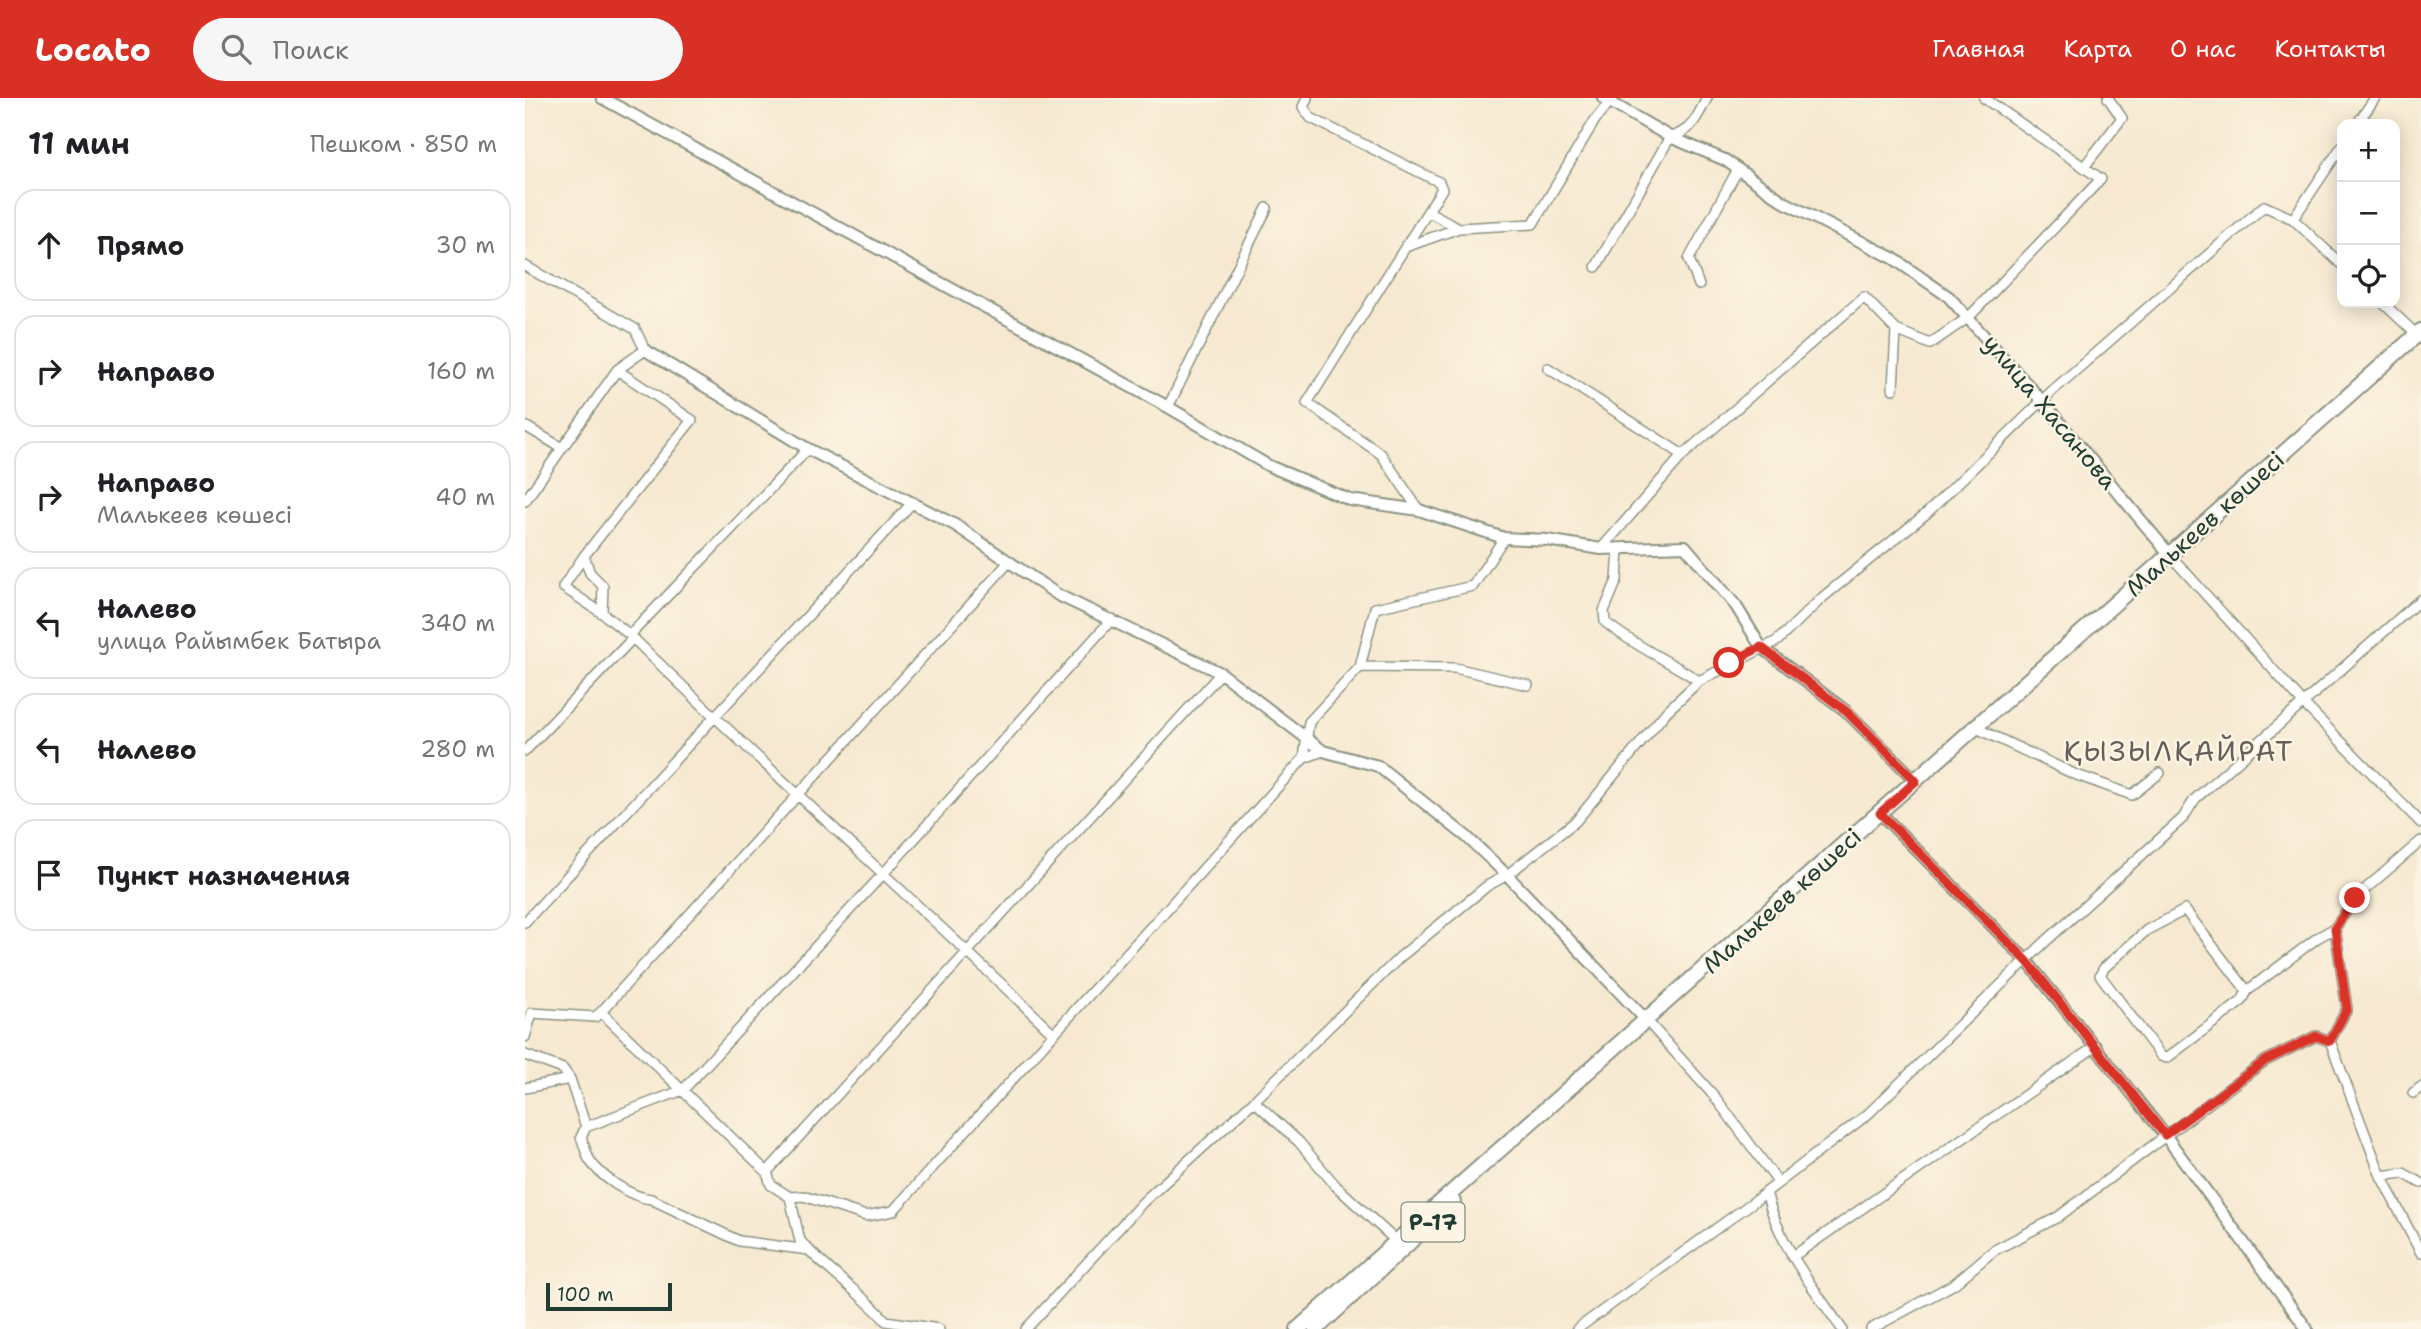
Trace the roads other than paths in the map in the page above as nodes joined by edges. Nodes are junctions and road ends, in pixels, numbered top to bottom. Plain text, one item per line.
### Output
1 (602, 98) edge
2 (1307, 98) edge
3 (1707, 98) edge
4 (1984, 98) edge
5 (2108, 98) edge
6 (2375, 98) edge
7 (1608, 99) edge
8 (2360, 119) edge
9 (1670, 137) junction
10 (2337, 153) edge
11 (2084, 167) junction
12 (1738, 169) junction
13 (1267, 208) dead end
14 (1429, 212) junction
15 (2293, 219) junction
16 (1459, 228) junction
17 (1408, 246) junction
18 (2337, 260) edge
19 (525, 266) edge
20 (1596, 267) dead end
21 (1699, 285) dead end
22 (2389, 308) edge
23 (1969, 317) junction
24 (1896, 331) junction
25 (2419, 333) edge
26 (645, 350) junction
27 (1548, 368) dead end
28 (617, 370) junction
29 (1893, 389) dead end
30 (2042, 401) junction
31 (1168, 407) junction
32 (525, 426) edge
33 (562, 448) junction
34 (808, 449) junction
35 (1683, 455) junction
36 (525, 501) edge
37 (913, 502) junction
38 (1419, 510) junction
39 (1504, 538) junction
40 (1619, 548) junction
41 (1601, 549) junction
42 (2170, 555) junction
43 (584, 556) junction
44 (1010, 561) junction
45 (2421, 599) edge
46 (602, 612) junction
47 (1112, 619) junction
48 (631, 637) junction
49 (1761, 647) junction
50 (1360, 667) junction
51 (1221, 673) junction
52 (1699, 681) junction
53 (1528, 685) dead end
54 (2304, 704) junction
55 (715, 719) junction
56 (1309, 722) junction
57 (1288, 726) junction
58 (1976, 728) junction
59 (1306, 740) junction
60 (525, 751) edge
61 (1323, 751) junction
62 (1304, 758) junction
63 (2160, 773) dead end
64 (1916, 781) junction
65 (800, 795) junction
66 (1880, 813) junction
67 (2421, 823) edge
68 (2421, 841) edge
69 (883, 874) junction
70 (1507, 875) junction
71 (525, 922) edge
72 (2335, 928) junction
73 (967, 951) junction
74 (2027, 961) junction
75 (2247, 991) junction
76 (601, 1012) junction
77 (1647, 1021) junction
78 (1054, 1034) junction
79 (525, 1037) edge
80 (2330, 1041) junction
81 (2096, 1046) junction
82 (525, 1055) edge
83 (570, 1079) junction
84 (525, 1088) edge
85 (683, 1090) junction
86 (1254, 1101) junction
87 (1546, 1109) junction
88 (586, 1127) junction
89 (2165, 1135) junction
90 (767, 1172) junction
91 (2381, 1176) junction
92 (1777, 1182) junction
93 (2421, 1183) edge
94 (1766, 1192) junction
95 (790, 1197) junction
96 (1396, 1241) junction
97 (809, 1250) junction
98 (2421, 1253) edge
99 (1792, 1257) junction
100 (939, 1329) edge
101 (1026, 1329) edge
102 (1298, 1329) edge
103 (1316, 1329) edge
104 (1577, 1329) edge
105 (1842, 1329) edge
106 (1871, 1329) edge
107 (2307, 1329) edge

1 - 31 street
2 - 14 street
3 - 9 street
4 - 11 street
5 - 11 street
6 - 8 street
7 - 9 street, улица Хасанова
7 - 16 street
9 - 12 street, улица Хасанова
9 - 20 street
10 - 15 street
11 - 23 street
12 - 21 street
12 - 23 street, улица Хасанова
13 - 31 street
14 - 16 street
14 - 17 street
15 - 18 street
15 - 30 street
16 - 17 street
17 - 38 street
19 - 26 street
22 - 25 street
23 - 24 street
23 - 30 street, улица Хасанова
24 - 29 street
24 - 35 street
25 - 42 main road, Малькеев көшесі
26 - 28 street
26 - 34 street
27 - 35 street
28 - 33 street
28 - 43 street
30 - 42 street, улица Хасанова
30 - 49 street
31 - 38 street
32 - 33 street
33 - 36 street
34 - 37 street
34 - 48 street
35 - 41 street
37 - 44 street
37 - 55 street
38 - 39 street
39 - 41 street
39 - 50 street
40 - 41 street
40 - 49 street
40 - 52 street
42 - 54 street, улица Хасанова
42 - 58 main road, Малькеев көшесі
43 - 46 street
43 - 46 street
44 - 47 street
44 - 65 street
45 - 54 street
46 - 48 street
47 - 51 street
47 - 69 street
48 - 55 street
48 - 60 street
49 - 52 street
49 - 64 street
50 - 53 street
50 - 56 street
51 - 57 street
51 - 73 street
52 - 70 street
54 - 67 street, улица Хасанова
54 - 74 street
55 - 65 street
55 - 71 street
56 - 57 street
56 - 59 street
57 - 59 street
58 - 63 street
58 - 64 main road, Малькеев көшесі
59 - 61 street
59 - 62 street
61 - 62 street
61 - 70 street
62 - 78 street
64 - 66 main road, Малькеев көшесі
65 - 69 street
65 - 76 street
66 - 74 street
66 - 77 main road, Малькеев көшесі
68 - 72 street
69 - 73 street
69 - 85 street
70 - 77 street
70 - 86 street
72 - 75 street
72 - 80 street
73 - 78 street
73 - 90 street
74 - 81 street
74 - 92 street
75 - 75 street
76 - 79 street
76 - 85 street
77 - 87 main road, Малькеев көшесі
77 - 92 street
78 - 95 street
80 - 89 street
80 - 91 street
81 - 89 street
81 - 99 street
82 - 83 street
83 - 84 street
83 - 88 street
85 - 88 street
85 - 90 street
86 - 96 street
86 - 101 street
87 - 96 main road, Малькеев көшесі
87 - 103 main road, P-17
88 - 97 street
89 - 106 street
89 - 107 street
90 - 95 street
91 - 93 street
91 - 98 street
92 - 94 street
94 - 99 street
94 - 104 street
95 - 97 street
96 - 102 main road, Малькеев көшесі
97 - 100 street
99 - 105 street

